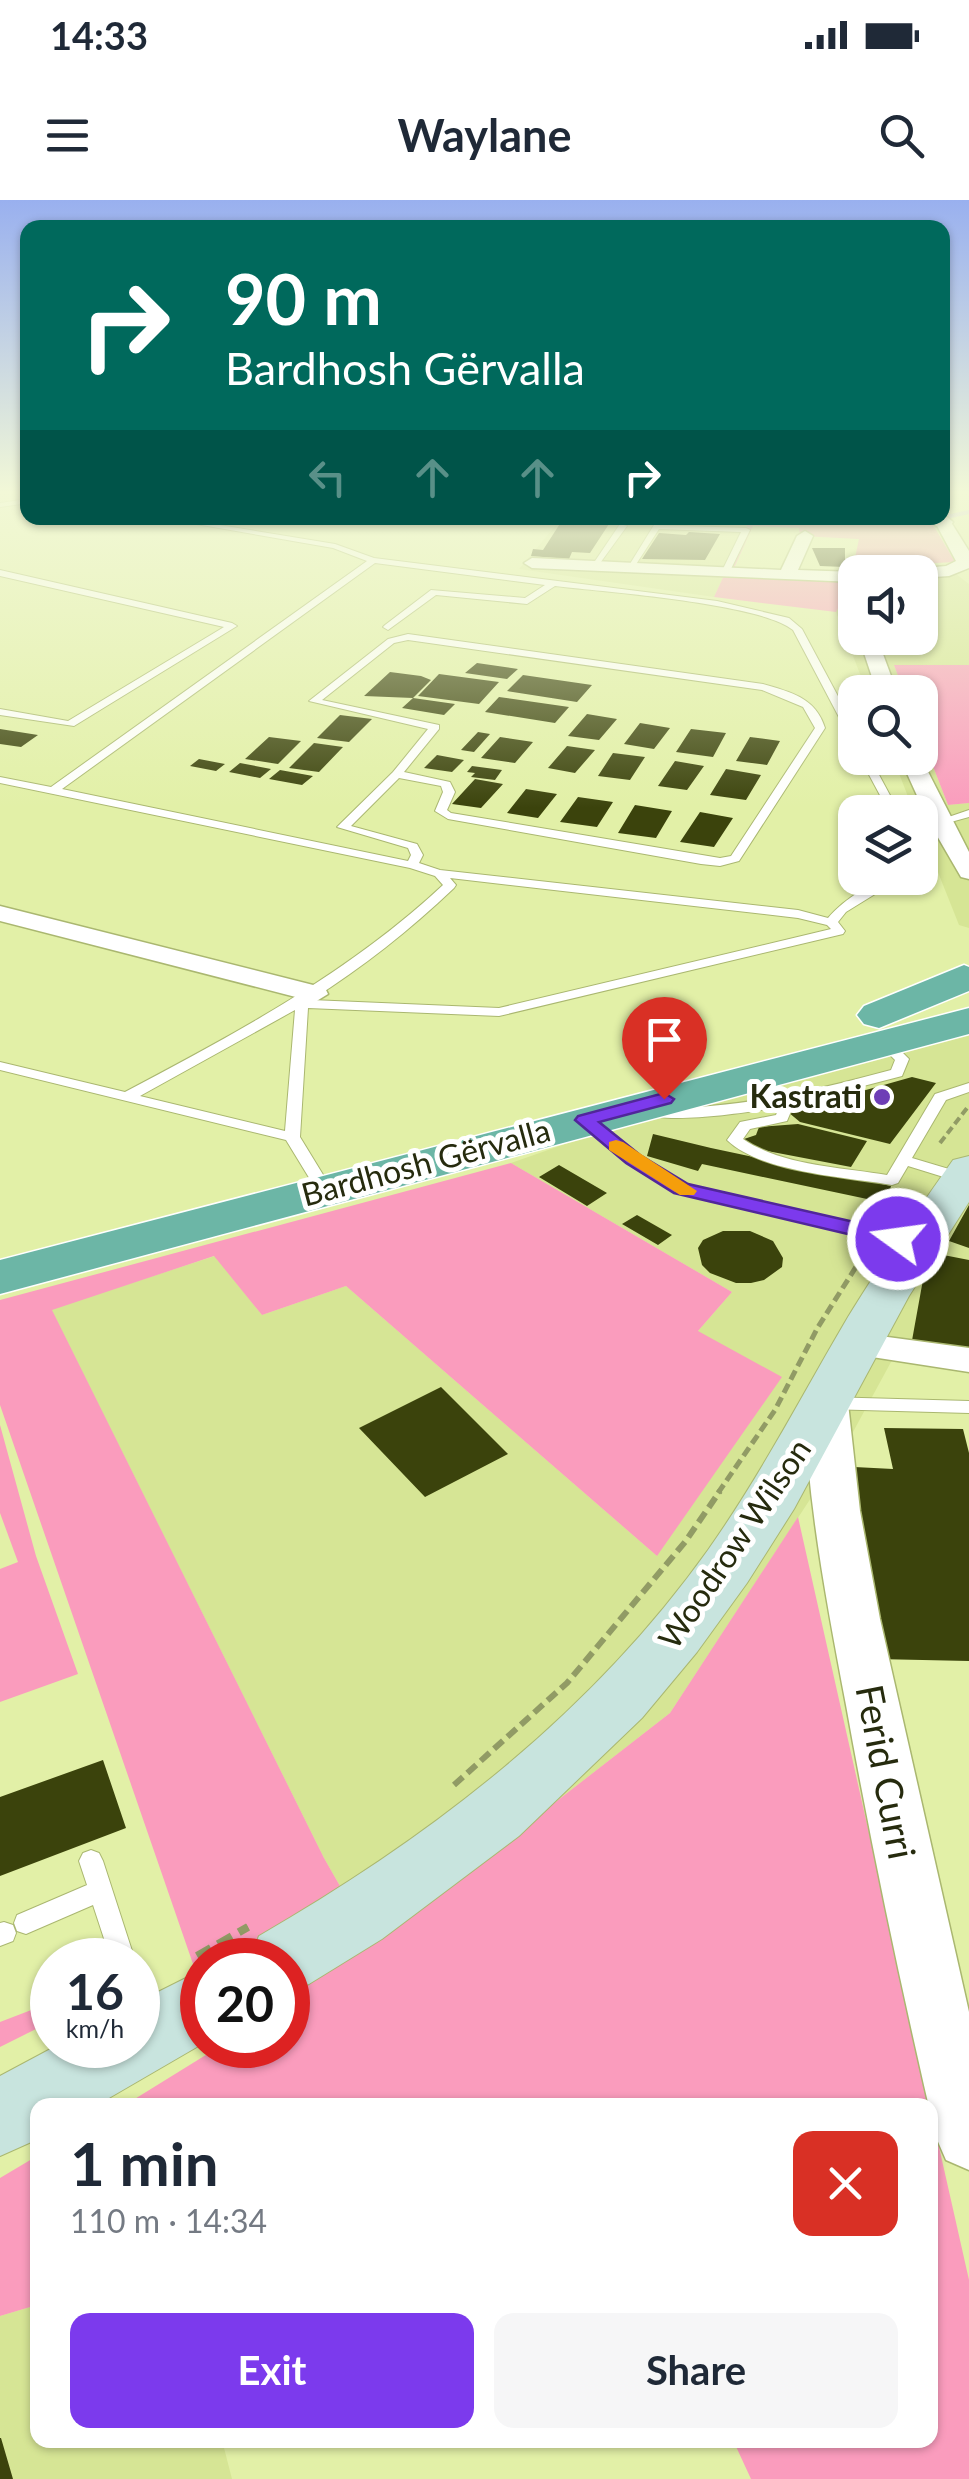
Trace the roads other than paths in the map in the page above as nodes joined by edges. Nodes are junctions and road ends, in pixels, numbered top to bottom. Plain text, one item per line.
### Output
1 (98, 595) edge
2 (324, 595) edge
3 (427, 595) edge
4 (469, 595) edge
5 (535, 595) edge
6 (653, 595) edge
7 (388, 626) dead end
8 (838, 706) edge
9 (0, 712) edge
10 (397, 774) junction
11 (919, 775) edge
12 (0, 780) edge
13 (54, 790) junction
14 (969, 813) edge
15 (940, 822) junction
16 (412, 865) junction
17 (969, 872) edge
18 (439, 873) junction
19 (463, 874) junction
20 (450, 885) junction
21 (867, 895) edge
22 (0, 913) edge
23 (831, 922) junction
24 (968, 989) edge
25 (308, 999) junction
26 (884, 1042) junction
27 (0, 1066) edge
28 (969, 1087) edge
29 (126, 1097) junction
30 (788, 1104) junction
31 (606, 1114) junction
32 (902, 1160) junction
33 (308, 1164) junction
34 (952, 1171) edge
35 (898, 1239) junction
36 (0, 1245) edge
37 (0, 1277) edge
38 (858, 1345) junction
39 (969, 1360) edge
40 (826, 1403) junction
41 (969, 1407) edge
42 (91, 1861) dead end
43 (101, 1890) junction
44 (10, 1931) edge
45 (117, 1938) edge
46 (277, 1938) edge
47 (952, 2002) edge
48 (76, 2068) edge
49 (30, 2098) edge
50 (30, 2098) edge
51 (966, 2112) edge
52 (0, 2118) edge

1 - 9 lane
2 - 13 lane
3 - 7 lane
4 - 5 lane
6 - 8 lane
10 - 10 lane
10 - 16 lane
11 - 15 street
12 - 13 lane
13 - 16 lane
14 - 15 lane
15 - 17 street
16 - 18 lane
18 - 19 lane
18 - 20 lane
19 - 20 lane
19 - 23 lane
20 - 25 lane
21 - 23 lane
22 - 25 street
23 - 25 lane
24 - 26 highway, Bardhosh Gërvalla
24 - 33 highway, Bardhosh Gërvalla
25 - 29 lane
25 - 33 lane
26 - 30 lane
26 - 31 highway, Bardhosh Gërvalla
27 - 29 lane
28 - 32 lane
29 - 33 lane
30 - 31 lane
30 - 32 lane
31 - 33 highway, Bardhosh Gërvalla
31 - 35 lane
32 - 34 lane
33 - 36 highway, Bardhosh Gërvalla
33 - 37 highway, Bardhosh Gërvalla
34 - 35 main road, Woodrow Wilson
35 - 38 main road, Woodrow Wilson
38 - 39 street
38 - 40 main road, Woodrow Wilson
40 - 41 lane
40 - 46 main road, Woodrow Wilson
40 - 47 street, Ferid Curri
42 - 43 lane
43 - 44 lane
43 - 45 lane
47 - 51 street, Ferid Curri
48 - 49 main road
50 - 52 main road

